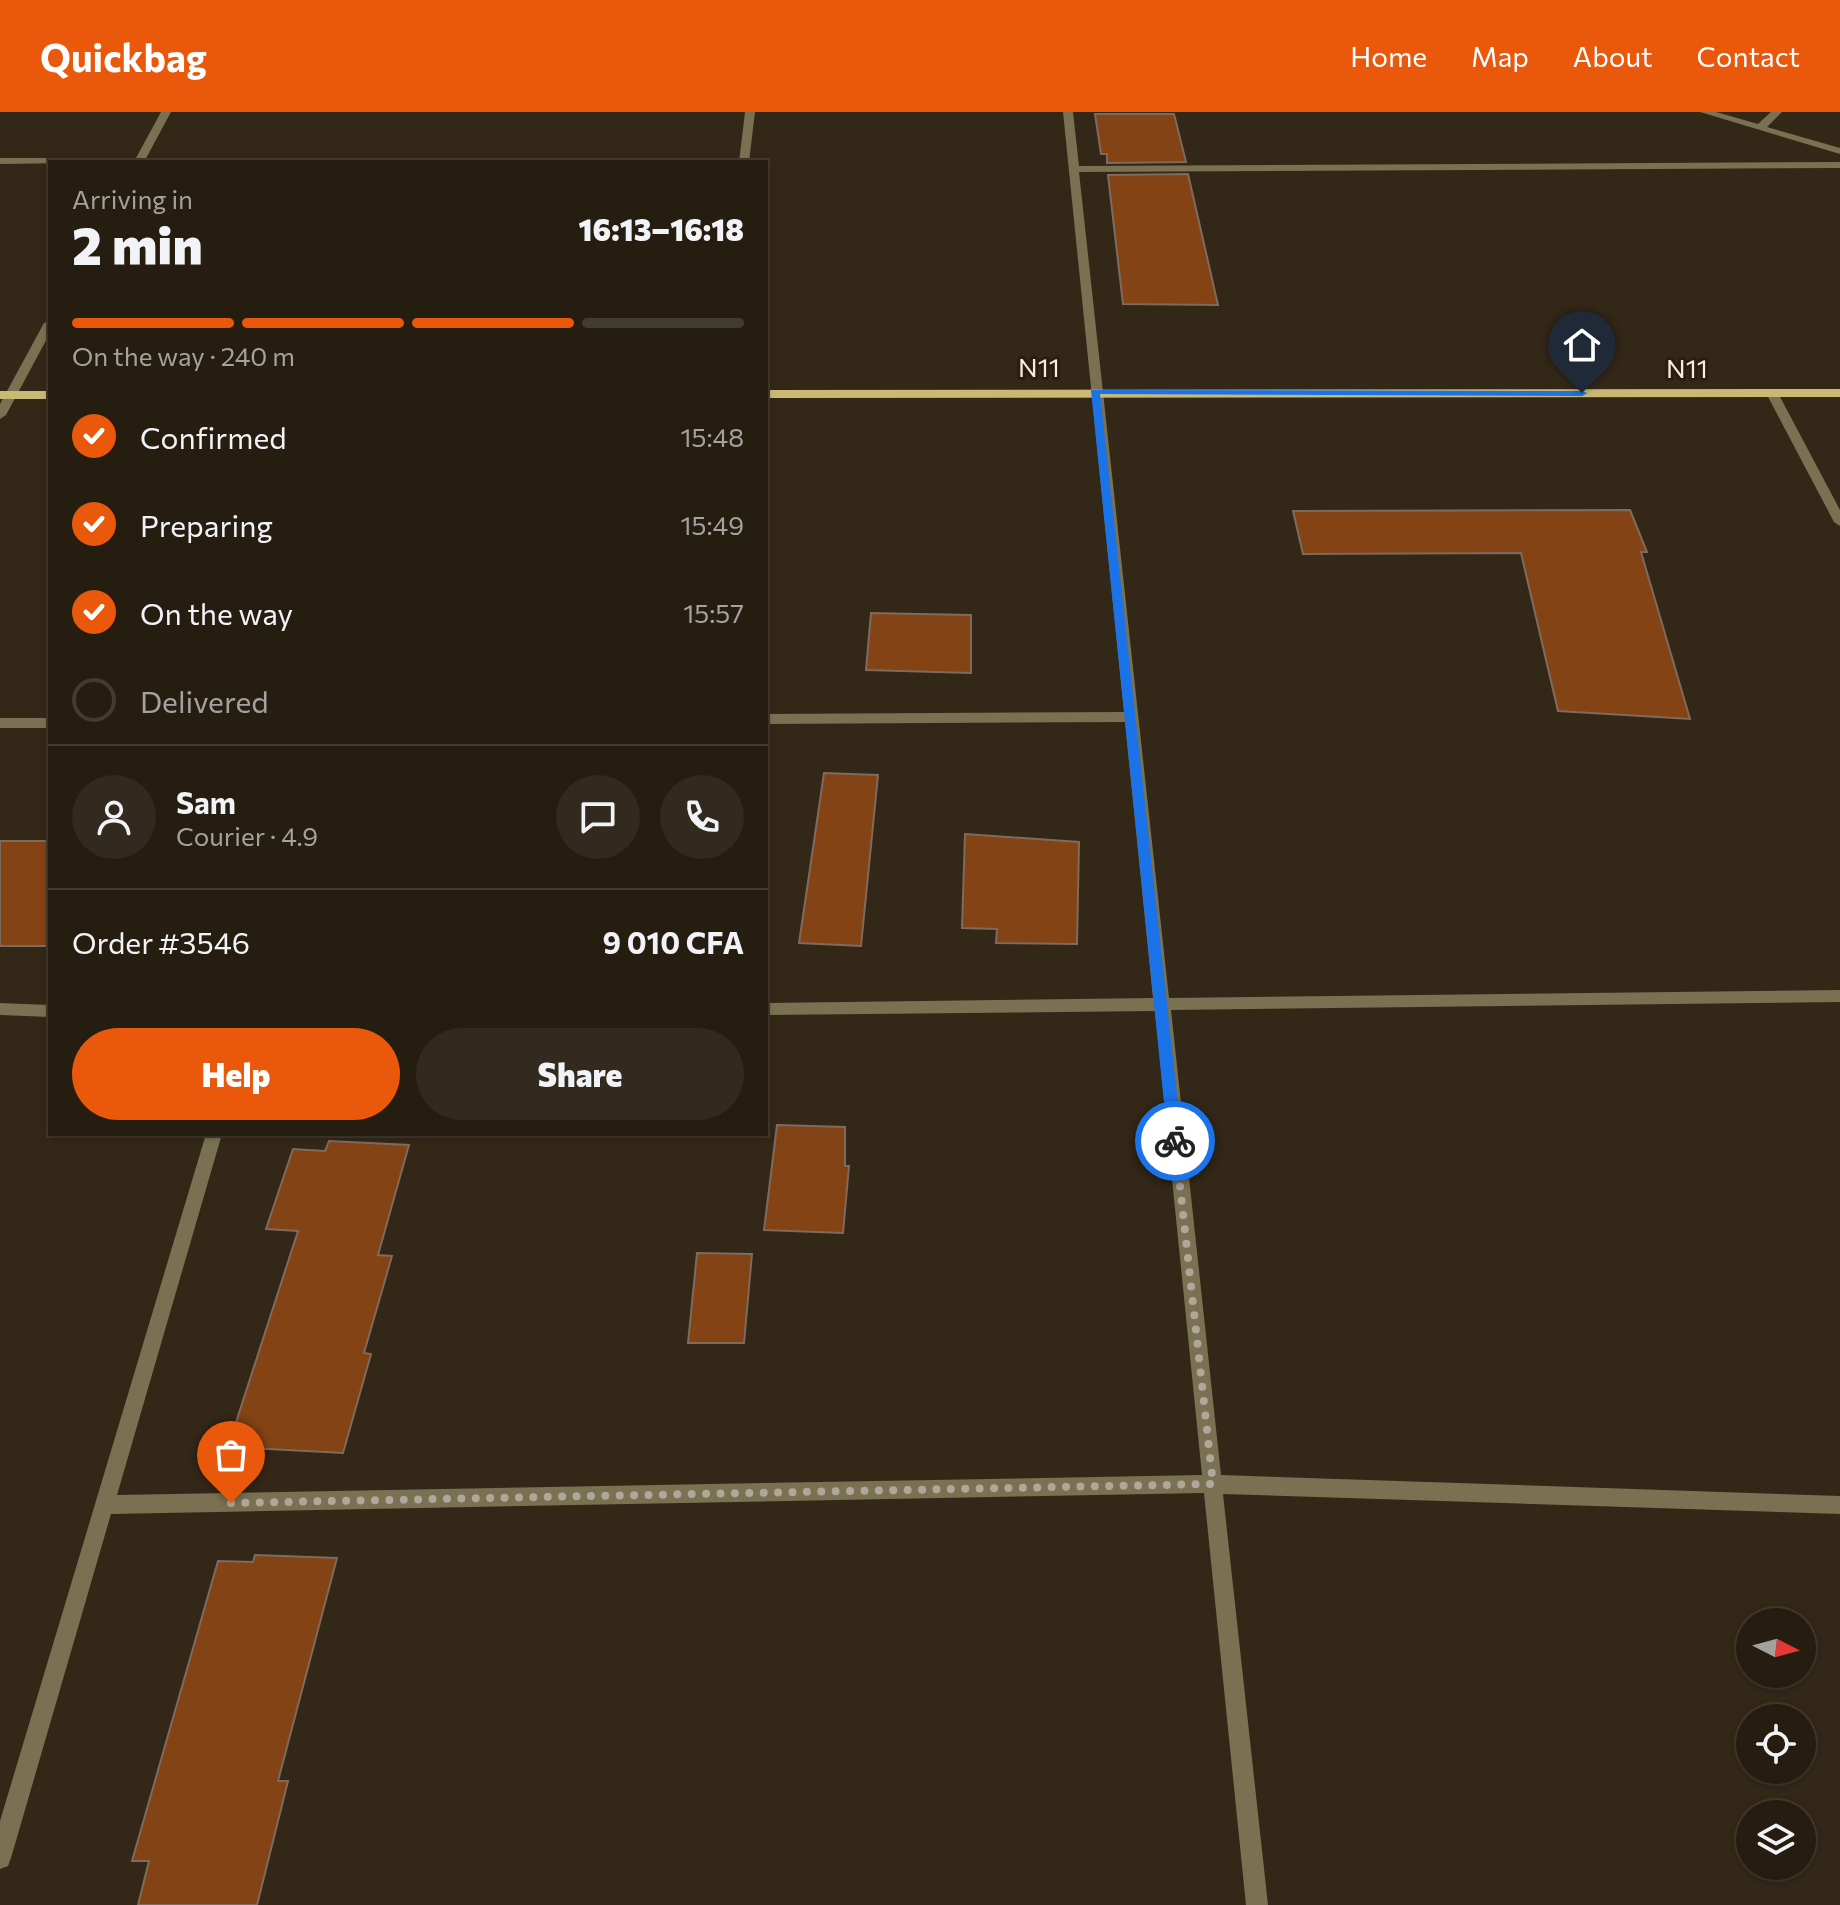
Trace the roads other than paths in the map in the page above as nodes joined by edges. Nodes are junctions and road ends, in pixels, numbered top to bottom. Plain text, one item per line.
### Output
1 (166, 112) edge
2 (750, 112) edge
3 (1068, 112) edge
4 (1705, 112) edge
5 (1777, 112) edge
6 (1760, 128) junction
7 (1840, 151) edge
8 (140, 160) edge
9 (744, 160) edge
10 (0, 161) edge
11 (48, 161) edge
12 (1840, 165) edge
13 (1073, 169) junction
14 (48, 326) edge
15 (1095, 392) junction
16 (1772, 393) junction
17 (1840, 393) edge
18 (768, 394) edge
19 (5, 395) edge
20 (48, 395) edge
21 (0, 415) edge
22 (1840, 522) edge
23 (1130, 717) junction
24 (768, 719) edge
25 (0, 723) edge
26 (48, 723) edge
27 (1840, 996) edge
28 (1160, 1003) junction
29 (0, 1009) edge
30 (768, 1009) edge
31 (48, 1011) edge
32 (213, 1136) edge
33 (1213, 1484) junction
34 (104, 1505) junction
35 (1840, 1505) edge
36 (0, 1858) edge
37 (1257, 1905) edge

1 - 8 street
2 - 9 street
3 - 13 street
4 - 6 street
5 - 6 street
6 - 7 street
10 - 11 street
12 - 13 street
13 - 15 street
14 - 19 street
15 - 16 main road, N11
15 - 18 main road, N11
15 - 23 street
16 - 17 main road, N11
16 - 22 street
19 - 20 main road
19 - 21 street
23 - 24 street
23 - 28 street
25 - 26 street
27 - 28 street
28 - 30 street
28 - 33 street
29 - 31 street
32 - 34 street
33 - 34 street
33 - 35 street
33 - 37 street
34 - 36 street

